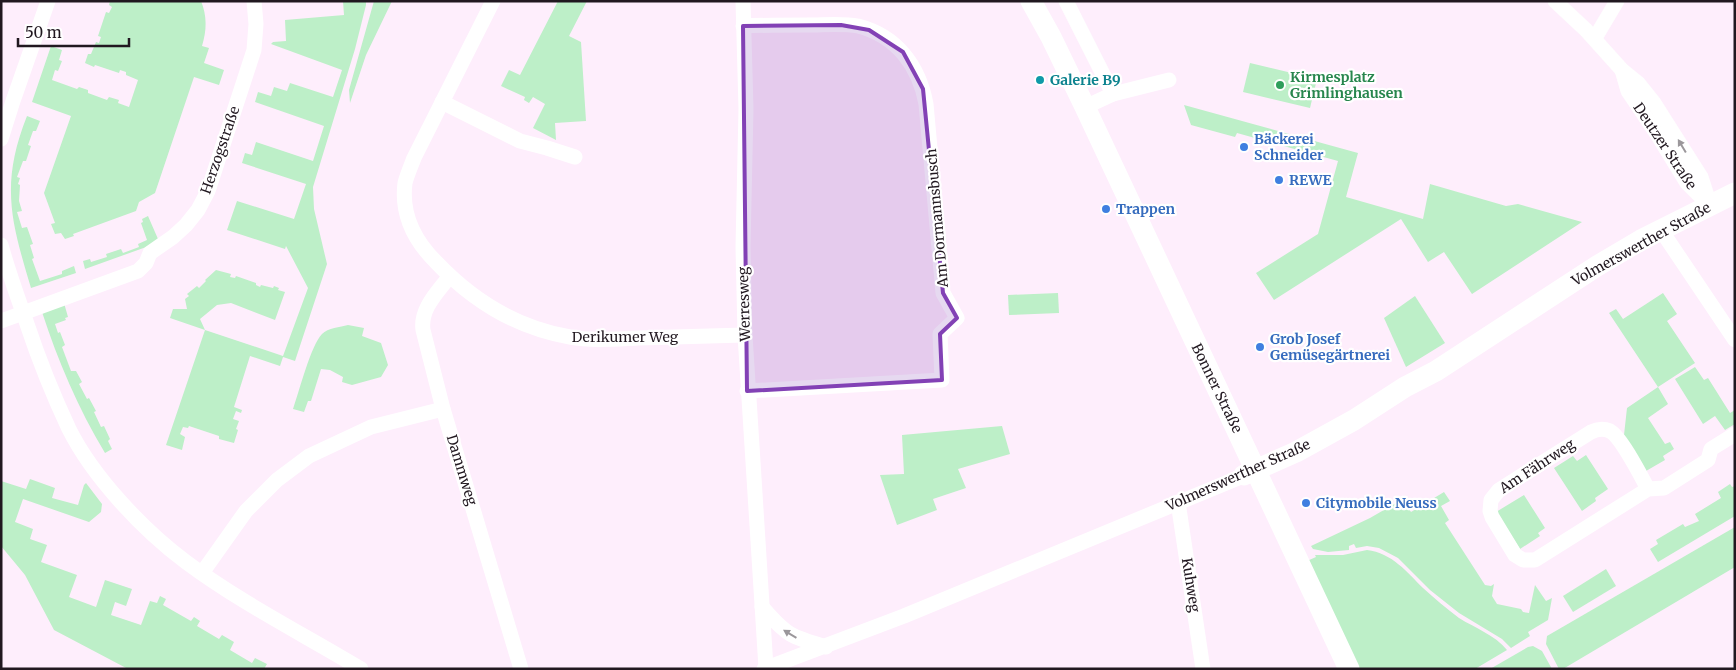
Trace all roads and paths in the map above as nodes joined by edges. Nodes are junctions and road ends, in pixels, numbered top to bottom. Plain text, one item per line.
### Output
1 (48, 1) edge
2 (254, 1) edge
3 (493, 1) edge
4 (743, 1) edge
5 (1031, 1) edge
6 (1066, 1) edge
7 (1555, 1) edge
8 (1617, 1) edge
9 (743, 26) junction
10 (1595, 38) junction
11 (1169, 80) dead end
12 (1113, 94) junction
13 (7, 99) edge
14 (442, 102) junction
15 (1085, 107) junction
16 (1, 139) edge
17 (575, 157) dead end
18 (1735, 193) edge
19 (1710, 205) junction
20 (1662, 230) junction
21 (1, 245) edge
22 (449, 277) junction
23 (23, 312) junction
24 (1, 321) edge
25 (745, 336) junction
26 (1735, 340) edge
27 (747, 391) junction
28 (444, 409) junction
29 (1735, 434) edge
30 (1250, 473) junction
31 (1648, 489) junction
32 (1178, 502) junction
33 (202, 573) junction
34 (762, 607) junction
35 (826, 647) junction
36 (765, 668) edge
37 (361, 669) edge
38 (521, 669) edge
39 (1203, 669) edge
40 (1348, 669) edge

1 - 13 street
2 - 23 street, Herzogstraße
3 - 14 street, Derikumer Weg
4 - 9 street, Werresweg
5 - 15 main road, Bonner Straße
6 - 12 street
7 - 10 street, Deutzer Straße
8 - 10 street
9 - 25 street, Werresweg
9 - 27 street, Am Dormannsbusch
10 - 19 street, Deutzer Straße
11 - 12 street
12 - 15 street
13 - 16 street
14 - 17 street
14 - 22 street, Derikumer Weg
15 - 30 main road, Bonner Straße
18 - 19 main road, Volmerswerther Straße
19 - 20 main road, Volmerswerther Straße
20 - 26 street
20 - 30 main road, Volmerswerther Straße
21 - 23 street
22 - 25 street, Derikumer Weg
22 - 28 street, Dammweg
23 - 24 street, Herzogstraße
23 - 33 street
25 - 27 street, Werresweg
27 - 34 street, Werresweg
28 - 33 street
28 - 38 street, Dammweg
29 - 31 street, Am Fährweg
30 - 32 street, Volmerswerther Straße
30 - 40 main road, Bonner Straße
31 - 31 street, Am Fährweg
32 - 35 street, Volmerswerther Straße
32 - 39 street, Kuhweg
33 - 37 street
35 -> 34 street
34 - 36 street, Werresweg
35 - 36 street, Volmerswerther Straße

